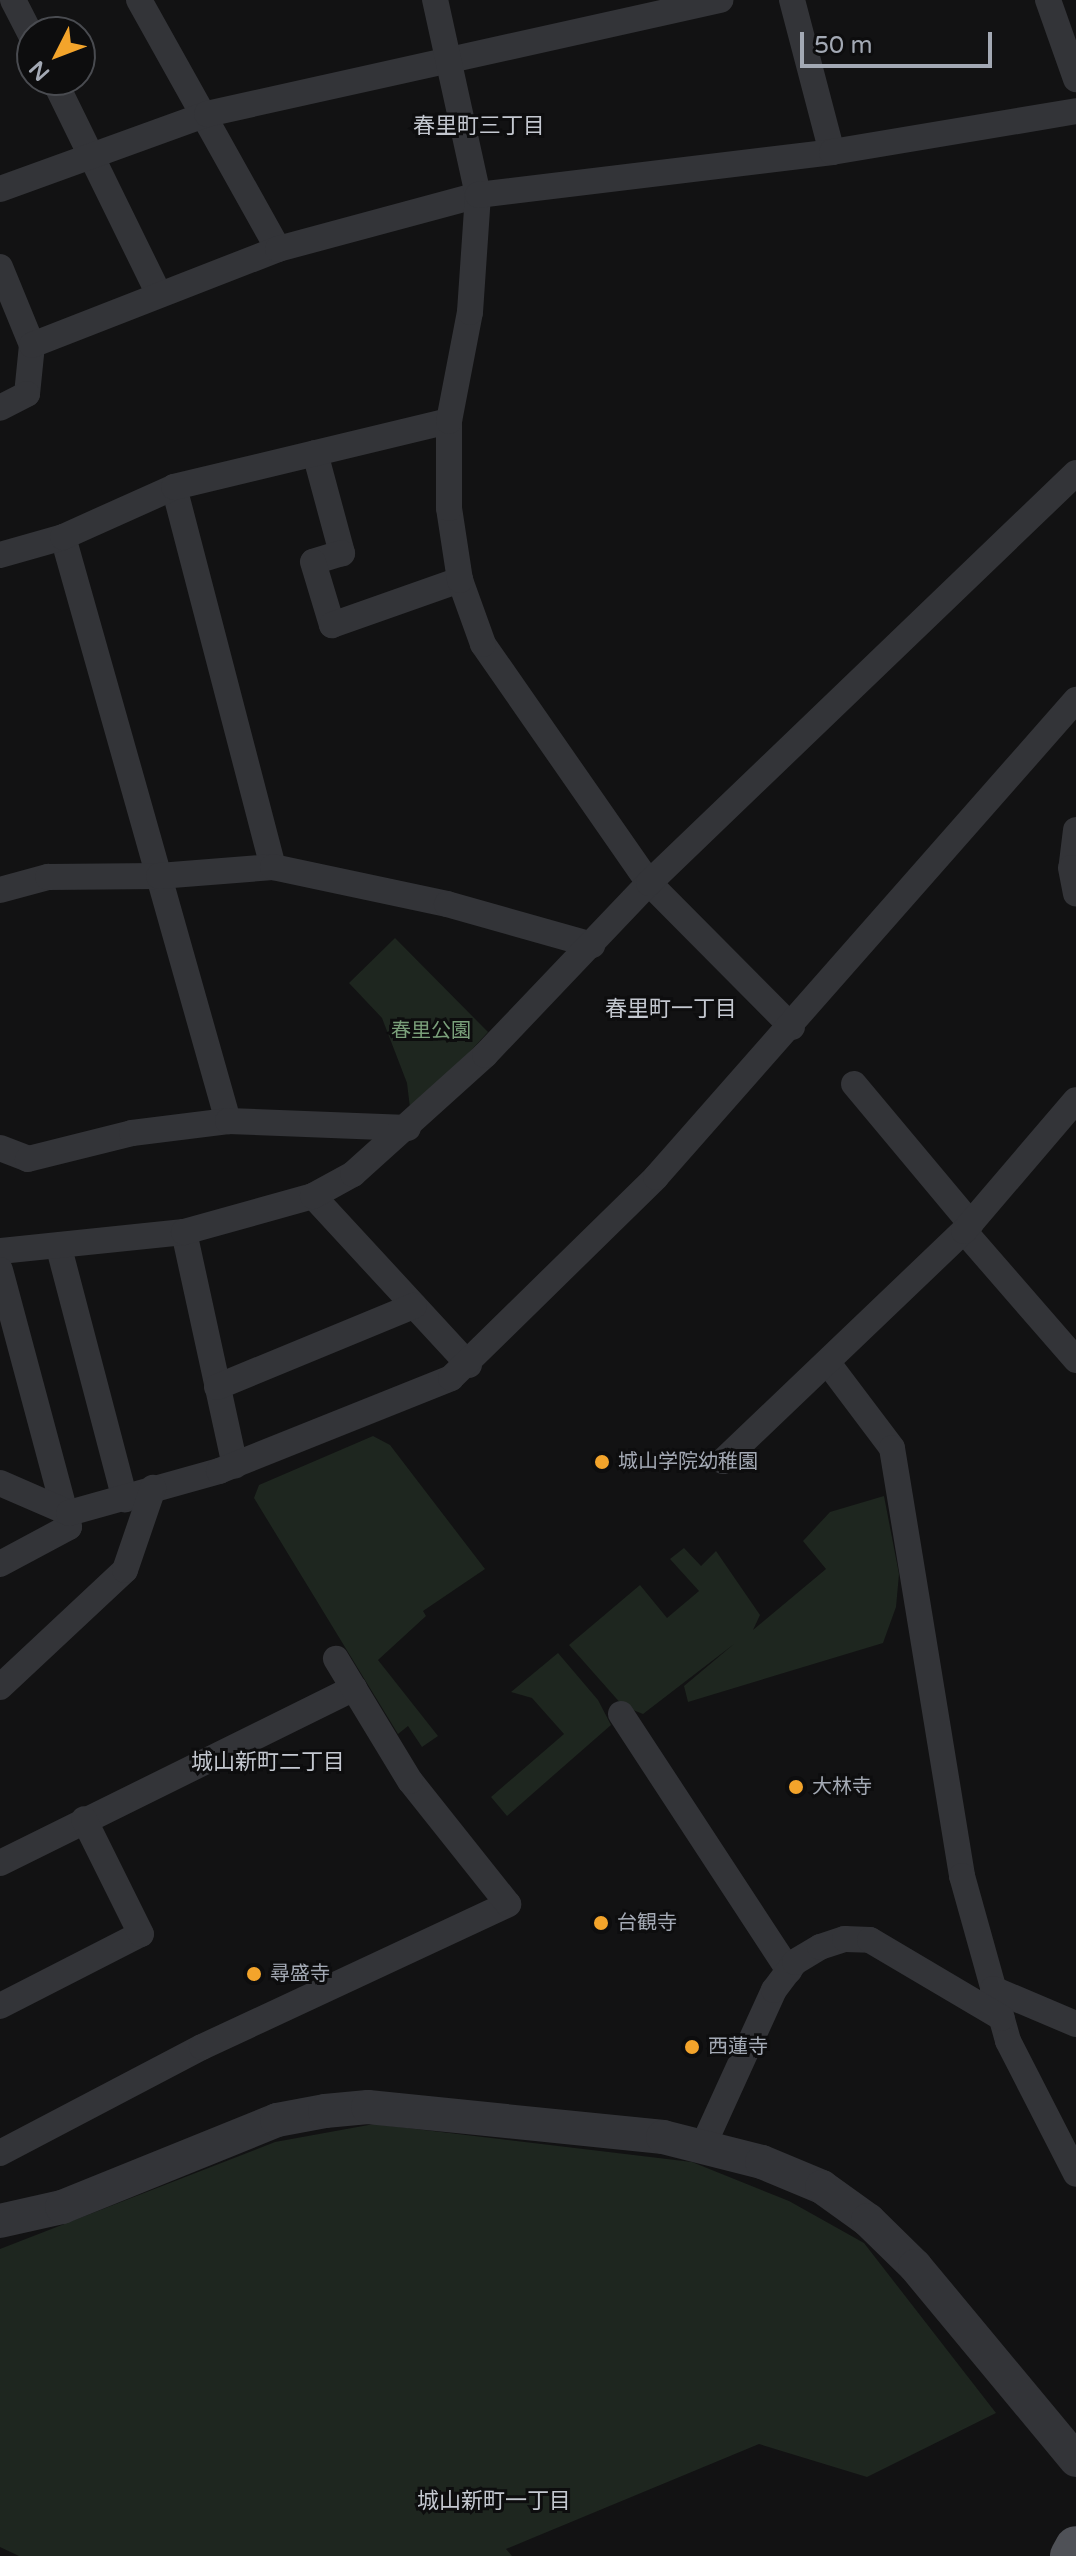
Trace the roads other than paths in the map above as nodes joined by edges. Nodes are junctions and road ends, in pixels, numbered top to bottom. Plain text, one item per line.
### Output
1 (139, 0) edge
2 (435, 0) edge
3 (720, 0) edge
4 (792, 0) edge
5 (1048, 0) edge
6 (448, 59) junction
7 (1076, 79) edge
8 (62, 96) edge
9 (1076, 111) edge
10 (207, 114) junction
11 (832, 152) junction
12 (92, 156) junction
13 (0, 189) edge
14 (478, 195) junction
15 (278, 249) junction
16 (0, 267) edge
17 (159, 294) junction
18 (32, 345) junction
19 (0, 408) edge
20 (449, 421) junction
21 (315, 453) junction
22 (1076, 473) edge
23 (174, 487) junction
24 (63, 537) junction
25 (0, 555) edge
26 (460, 580) junction
27 (1076, 700) edge
28 (1076, 830) edge
29 (273, 867) junction
30 (159, 876) junction
31 (649, 883) junction
32 (0, 890) edge
33 (1076, 894) edge
34 (592, 945) junction
35 (792, 1027) junction
36 (854, 1084) dead end
37 (1076, 1100) edge
38 (228, 1121) junction
39 (408, 1128) junction
40 (0, 1148) edge
41 (313, 1196) junction
42 (968, 1228) junction
43 (184, 1232) junction
44 (59, 1248) junction
45 (0, 1251) edge
46 (0, 1270) edge
47 (414, 1306) junction
48 (1076, 1360) edge
49 (828, 1363) junction
50 (469, 1365) junction
51 (217, 1387) junction
52 (723, 1461) dead end
53 (235, 1465) junction
54 (0, 1483) edge
55 (153, 1488) junction
56 (125, 1499) junction
57 (69, 1513) junction
58 (0, 1564) edge
59 (336, 1659) dead end
60 (0, 1687) edge
61 (354, 1688) junction
62 (621, 1714) dead end
63 (84, 1819) junction
64 (0, 1863) edge
65 (789, 1971) junction
66 (993, 1989) junction
67 (0, 2006) edge
68 (1002, 2018) junction
69 (1076, 2024) edge
70 (702, 2148) junction
71 (0, 2153) edge
72 (1076, 2174) edge
73 (0, 2221) edge
74 (1076, 2460) edge
75 (1076, 2547) edge
76 (1071, 2556) edge

1 - 10 street
2 - 6 street
3 - 6 street
4 - 11 street
5 - 7 street
6 - 10 street
6 - 14 street
8 - 12 street
9 - 11 street
10 - 12 street
10 - 15 street
11 - 14 street
12 - 13 street
12 - 17 street
14 - 15 street
14 - 20 street
15 - 17 street
16 - 18 street
17 - 18 street
18 - 19 street
20 - 21 street
20 - 26 street
21 - 23 street
21 - 26 street
22 - 31 street
23 - 24 street
23 - 29 street
24 - 25 street
24 - 30 street
26 - 31 street
27 - 35 street
28 - 33 street
29 - 30 street
29 - 34 street
30 - 32 street
30 - 38 street
31 - 34 street
31 - 35 street
34 - 39 street
35 - 50 street
36 - 42 street
37 - 42 street
38 - 39 street
38 - 40 street
39 - 41 street
41 - 43 street
41 - 47 street
42 - 48 street
42 - 49 street
43 - 44 street
43 - 51 street
44 - 45 street
44 - 56 street
46 - 57 street
47 - 50 street
47 - 51 street
49 - 52 street
49 - 66 street
50 - 53 street
51 - 53 street
53 - 55 street
54 - 57 street
55 - 56 street
55 - 60 street
56 - 57 street
57 - 58 street
59 - 61 street
61 - 63 street
61 - 71 street
62 - 65 street
63 - 64 street
63 - 67 street
65 - 68 street
65 - 70 street
66 - 68 street
66 - 69 street
68 - 72 street
70 - 73 street
70 - 74 street
75 - 76 main road

